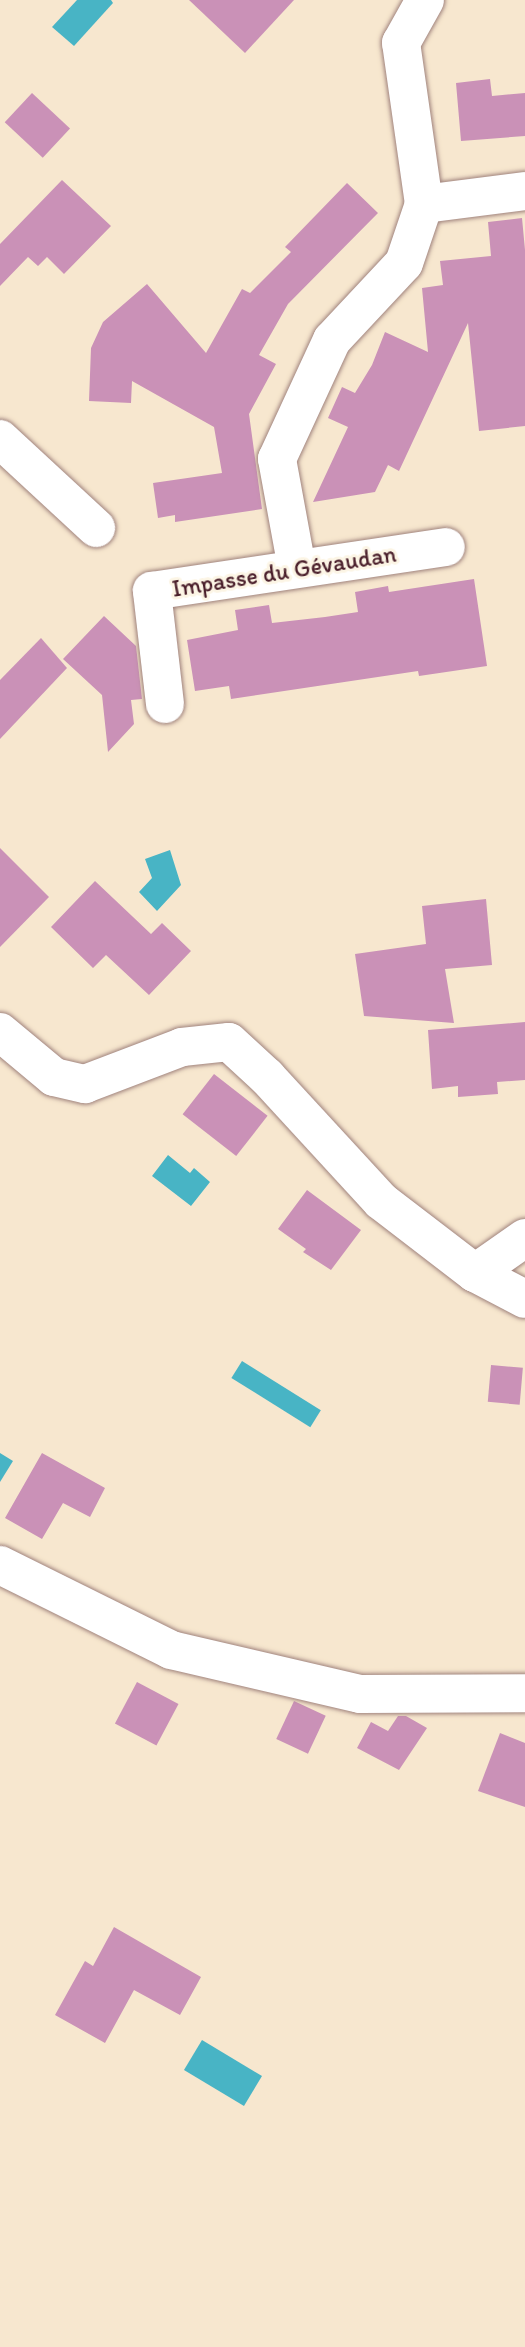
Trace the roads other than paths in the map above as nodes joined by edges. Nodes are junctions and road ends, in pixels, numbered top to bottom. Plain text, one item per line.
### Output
1 (425, 0) edge
2 (525, 191) edge
3 (424, 204) junction
4 (0, 439) edge
5 (96, 528) dead end
6 (446, 547) dead end
7 (297, 568) junction
8 (164, 704) dead end
9 (0, 1032) edge
10 (525, 1238) edge
11 (475, 1273) junction
12 (525, 1299) edge
13 (0, 1565) edge
14 (525, 1693) edge

1 - 3 street
2 - 3 street
3 - 7 street
4 - 5 street
6 - 7 street, Impasse du Gévaudan
7 - 8 street, Impasse du Gévaudan
9 - 11 street
10 - 11 street
11 - 12 street
13 - 14 street

